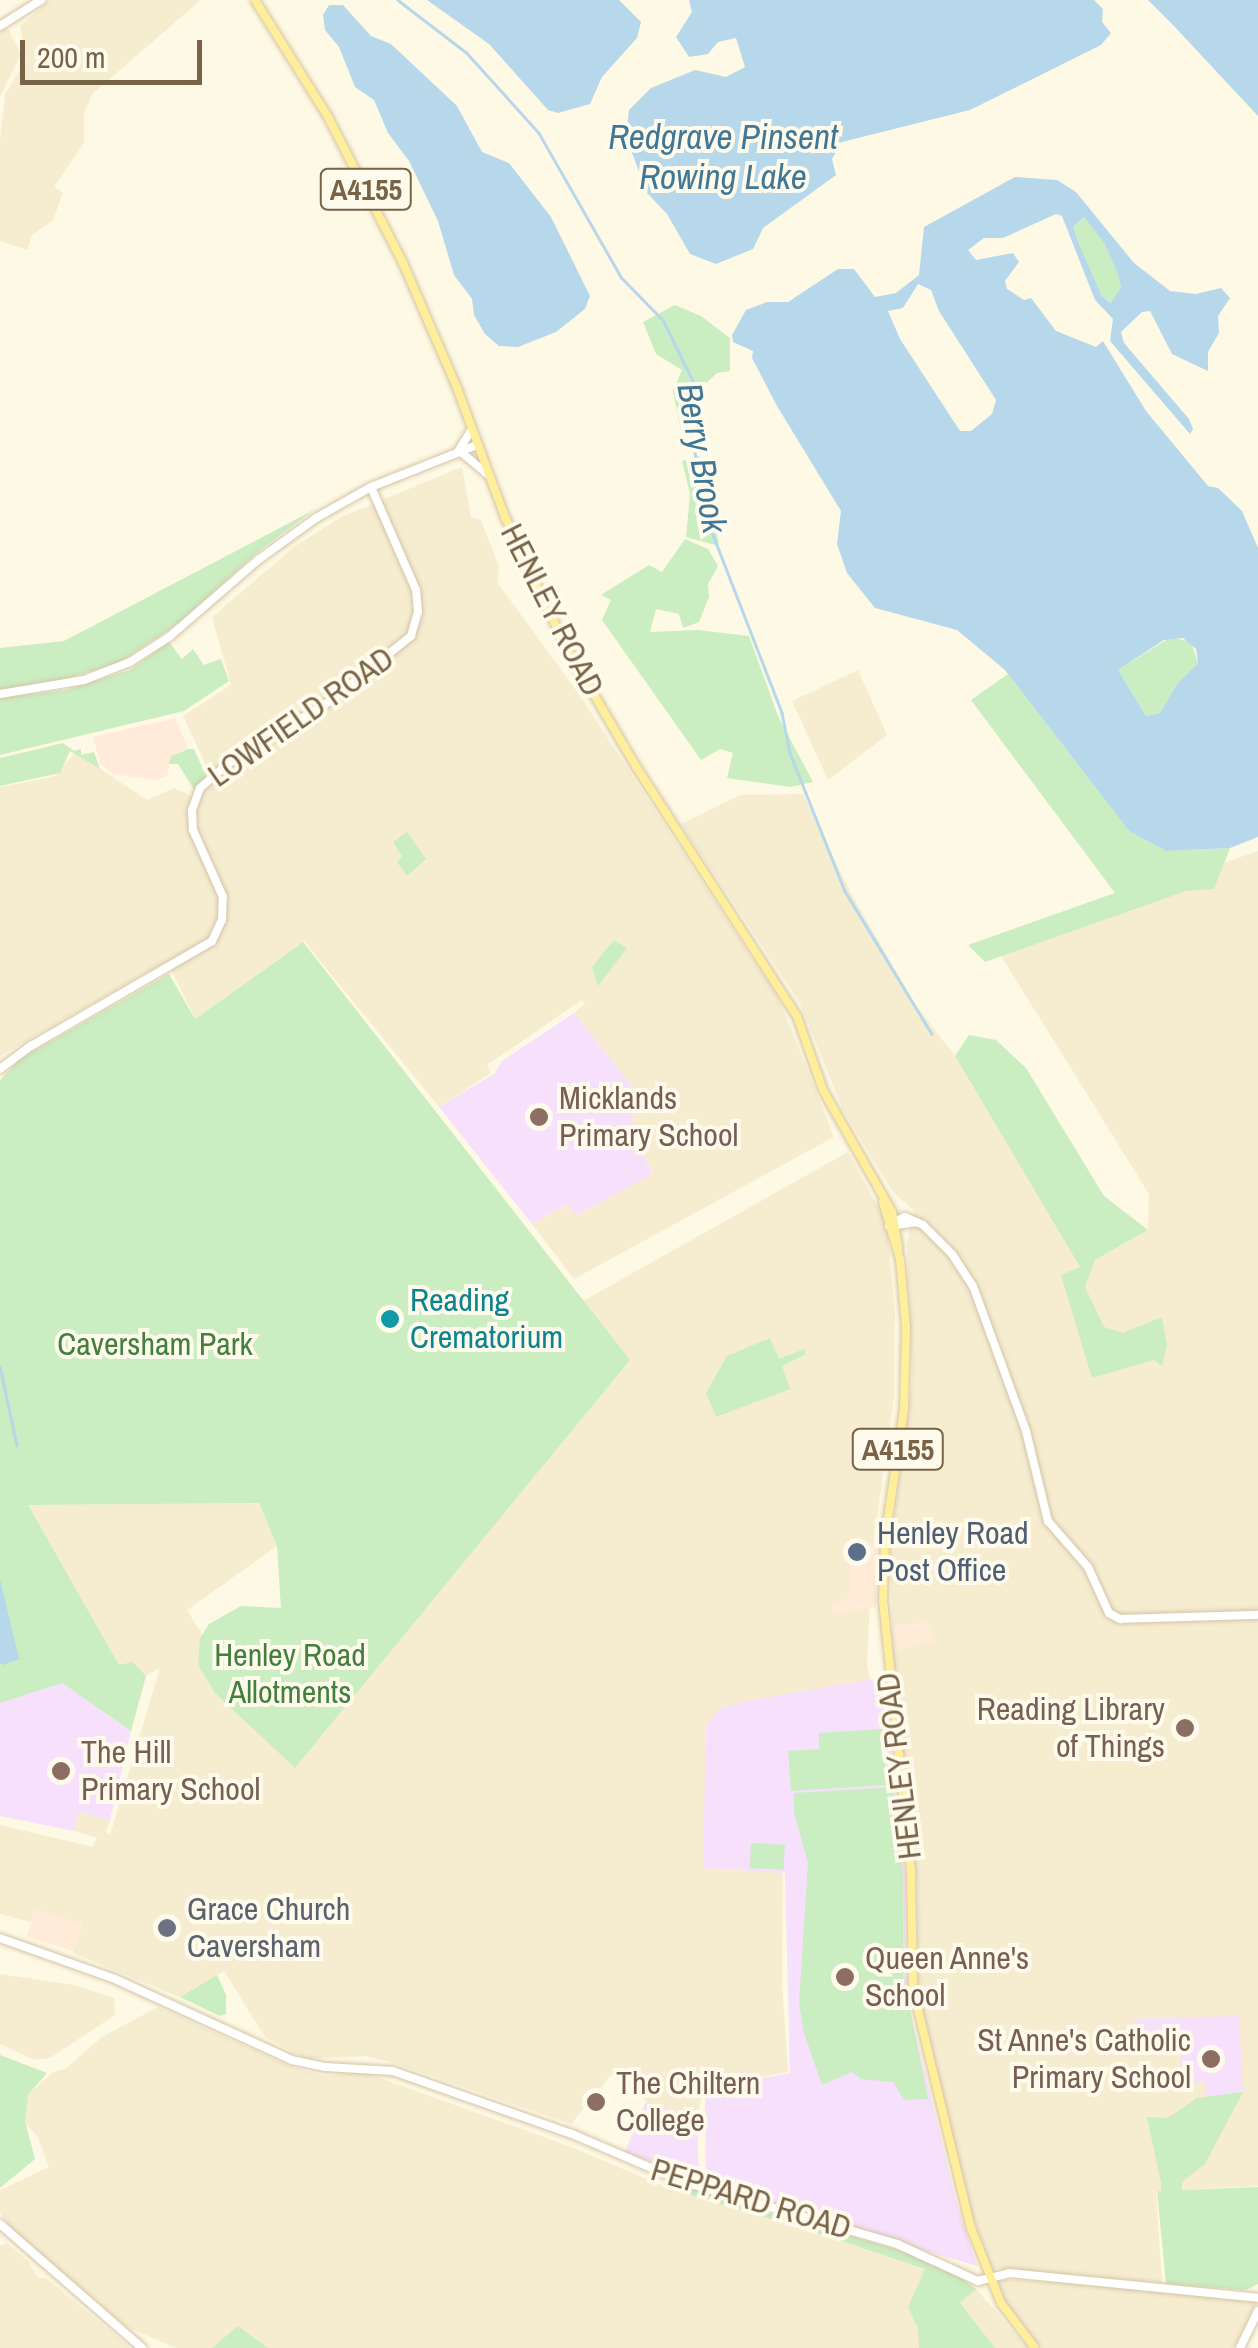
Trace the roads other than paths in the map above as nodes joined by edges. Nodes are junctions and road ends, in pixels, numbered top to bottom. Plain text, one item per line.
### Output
1 (42, 0) edge
2 (255, 0) edge
3 (0, 26) edge
4 (472, 429) junction
5 (477, 445) junction
6 (459, 452) junction
7 (488, 476) junction
8 (371, 488) junction
9 (0, 694) edge
10 (0, 1069) edge
11 (893, 1224) junction
12 (1258, 1616) edge
13 (0, 1938) edge
14 (0, 2224) edge
15 (988, 2278) junction
16 (1258, 2295) edge
17 (1258, 2311) edge
18 (142, 2348) edge
19 (1035, 2348) edge
20 (1240, 2348) edge

1 - 3 street
2 - 4 main road, HENLEY ROAD / A4155
4 - 5 main road, HENLEY ROAD / A4155
4 - 6 street
5 - 6 street
5 - 7 main road, HENLEY ROAD / A4155
6 - 7 street
6 - 8 street
7 - 11 main road, HENLEY ROAD / A4155
8 - 9 street
8 - 10 street, LOWFIELD ROAD
11 - 12 street
11 - 15 main road, HENLEY ROAD / A4155
13 - 15 street, PEPPARD ROAD
14 - 18 street
15 - 16 street, PEPPARD ROAD
15 - 19 main road, A4155
17 - 20 street

